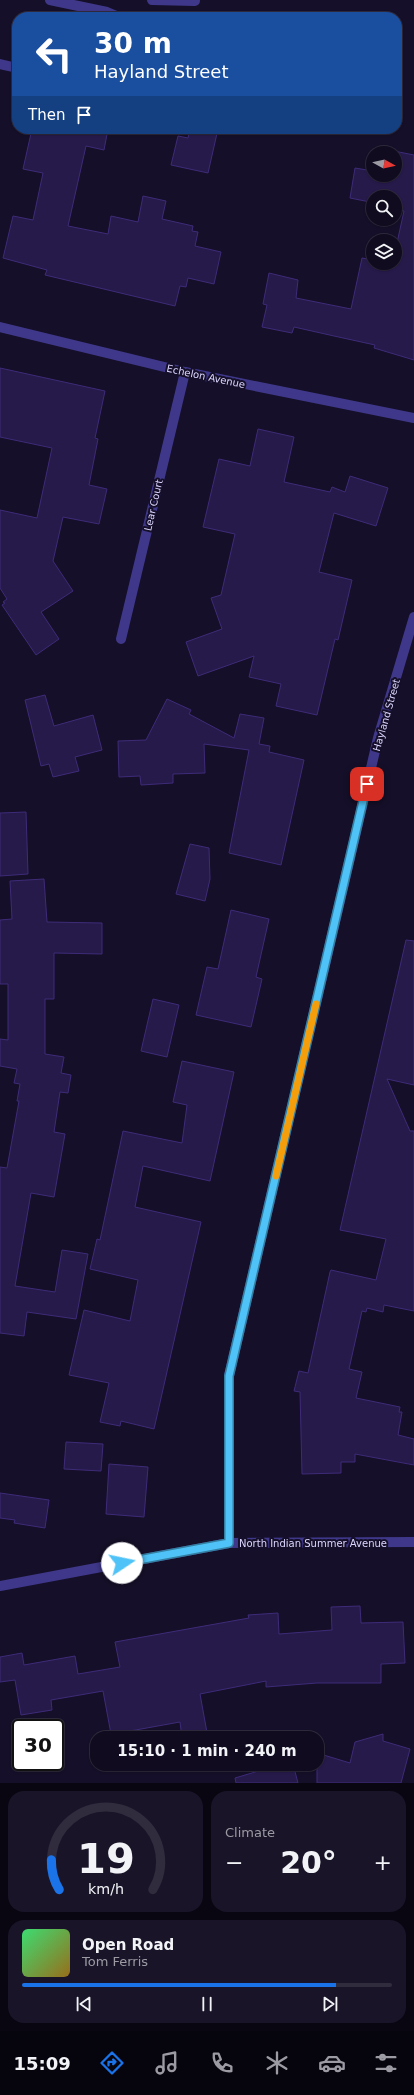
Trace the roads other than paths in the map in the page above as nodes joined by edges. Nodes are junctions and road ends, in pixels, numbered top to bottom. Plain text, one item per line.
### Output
1 (50, 0) edge
2 (152, 0) edge
3 (195, 1) dead end
4 (107, 12) edge
5 (0, 64) edge
6 (12, 67) edge
7 (0, 327) edge
8 (185, 372) junction
9 (414, 418) edge
10 (414, 617) edge
11 (121, 639) dead end
12 (414, 1542) edge
13 (229, 1543) junction
14 (0, 1586) edge

1 - 4 street
2 - 3 street
5 - 6 street
7 - 8 street, Echelon Avenue
8 - 9 street, Echelon Avenue
8 - 11 street, Lear Court
10 - 13 street, Hayland Street
12 - 13 street, North Indian Summer Avenue
13 - 14 street, North Indian Summer Avenue

